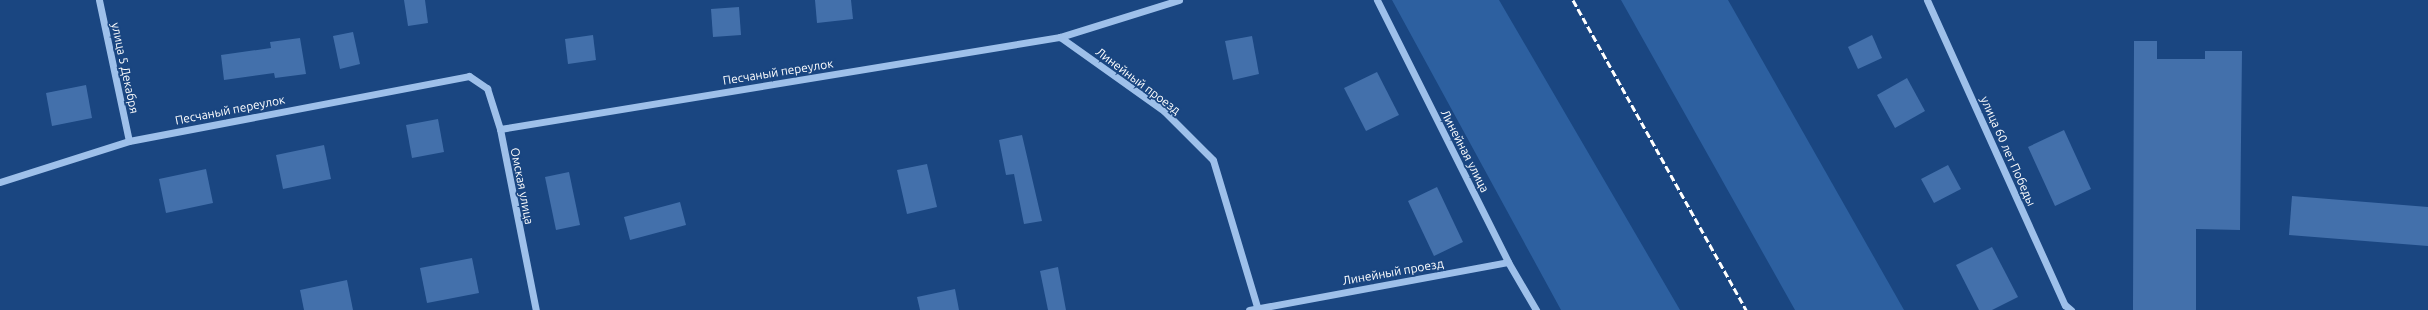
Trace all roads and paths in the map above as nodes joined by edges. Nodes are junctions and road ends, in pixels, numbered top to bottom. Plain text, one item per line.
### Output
1 (99, 0) edge
2 (1178, 0) edge
3 (1377, 0) edge
4 (1927, 0) edge
5 (1060, 37) junction
6 (469, 76) joint
7 (500, 129) junction
8 (129, 140) junction
9 (0, 182) edge
10 (1508, 262) junction
11 (1257, 307) junction
12 (536, 310) edge
13 (1249, 310) edge
14 (1536, 310) edge
15 (2071, 310) edge

1 - 8 street, улица 5 Декабря
2 - 5 street
3 - 10 street, Линейная улица
4 - 15 street, улица 60 лет Победы
5 - 7 street, Песчаный переулок
5 - 11 street, Линейный проезд
6 - 7 street, Омская улица
6 - 8 street, Песчаный переулок
7 - 12 street, Омская улица
8 - 9 street, Песчаный переулок
10 - 11 street, Линейный проезд
10 - 14 street, Линейная улица
11 - 13 street, Линейный проезд

